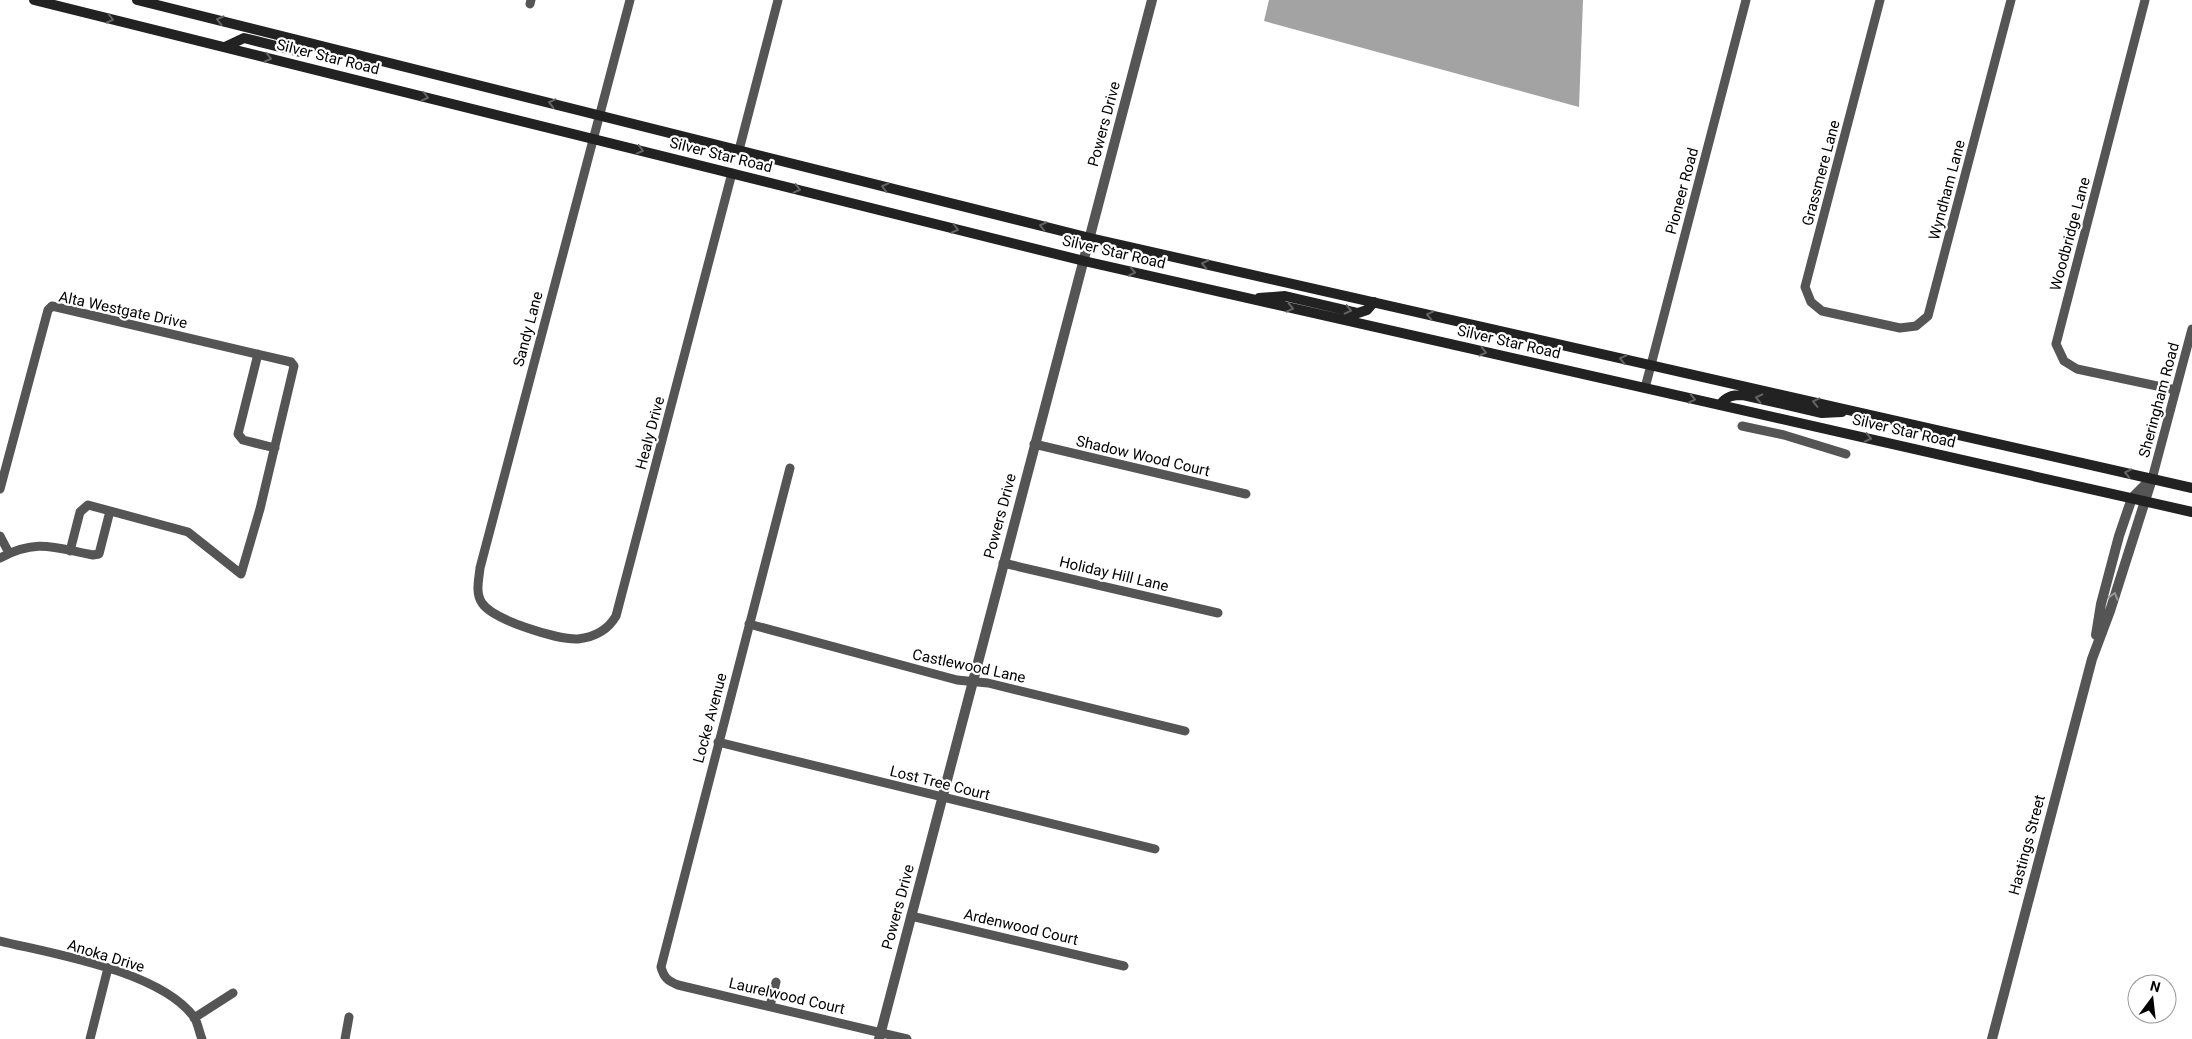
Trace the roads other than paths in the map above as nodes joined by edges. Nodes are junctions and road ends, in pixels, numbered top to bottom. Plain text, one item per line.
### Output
1 (34, 0) edge
2 (137, 0) edge
3 (630, 0) edge
4 (778, 0) edge
5 (1152, 0) edge
6 (1746, 0) edge
7 (1880, 0) edge
8 (2011, 0) edge
9 (2145, 0) edge
10 (317, 45) junction
11 (225, 47) junction
12 (599, 115) junction
13 (592, 139) junction
14 (738, 150) junction
15 (732, 173) junction
16 (1090, 238) junction
17 (1084, 261) junction
18 (1248, 298) junction
19 (1374, 302) junction
20 (1859, 319) joint
21 (2192, 329) edge
22 (258, 354) junction
23 (1651, 365) junction
24 (1645, 388) junction
25 (2176, 390) junction
26 (1720, 405) junction
27 (1858, 412) junction
28 (1742, 426) dead end
29 (1034, 444) junction
30 (275, 448) junction
31 (1846, 454) dead end
32 (790, 468) dead end
33 (2152, 479) junction
34 (2192, 488) edge
35 (0, 489) edge
36 (1246, 494) dead end
37 (2132, 498) junction
38 (2146, 501) junction
39 (110, 511) junction
40 (2192, 512) edge
41 (0, 536) edge
42 (70, 551) junction
43 (9, 553) junction
44 (0, 558) edge
45 (1004, 563) junction
46 (1218, 613) dead end
47 (749, 624) junction
48 (539, 631) joint
49 (2092, 658) junction
50 (972, 681) junction
51 (1185, 731) dead end
52 (718, 742) junction
53 (942, 798) junction
54 (1155, 849) dead end
55 (911, 916) junction
56 (0, 941) edge
57 (1124, 966) dead end
58 (108, 968) junction
59 (663, 975) joint
60 (776, 982) dead end
61 (233, 992) dead end
62 (770, 1006) junction
63 (349, 1017) dead end
64 (194, 1018) junction
65 (880, 1036) edge
66 (90, 1039) edge
67 (202, 1039) edge
68 (345, 1039) edge
69 (907, 1039) edge
70 (1992, 1039) edge

1 -> 11 main road, Silver Star Road
10 -> 2 main road, Silver Star Road
3 - 12 street, Sandy Lane
4 - 14 street
5 - 16 street, Powers Drive
6 - 23 street, Pioneer Road
7 - 20 street, Grassmere Lane
8 - 20 street, Wyndham Lane
9 - 25 street, Woodbridge Lane
10 - 11 main road
12 -> 10 main road, Silver Star Road
11 -> 13 main road, Silver Star Road
12 - 13 street, Sandy Lane
12 - 14 main road, Silver Star Road
13 -> 15 main road, Silver Star Road
13 - 48 street, Sandy Lane
16 -> 14 main road, Silver Star Road
15 -> 17 main road, Silver Star Road
15 - 48 street, Healy Drive
16 - 17 street, Powers Drive
19 -> 16 main road, Silver Star Road
17 -> 18 main road, Silver Star Road
17 - 29 street, Powers Drive
18 -> 19 main road
18 -> 24 main road, Silver Star Road
23 -> 19 main road, Silver Star Road
21 - 25 street, Sheringham Road
22 - 30 street, Alta Westgate Drive
22 - 30 street
22 - 35 street, Alta Westgate Drive
23 - 24 street, Pioneer Road
27 -> 23 main road, Silver Star Road
24 -> 26 main road, Silver Star Road
25 - 33 street, Sheringham Road
27 -> 26 main road
26 -> 37 main road, Silver Star Road
33 -> 27 main road, Silver Star Road
28 - 31 street
29 - 36 street, Shadow Wood Court
29 - 45 street, Powers Drive
30 - 39 street, Alta Westgate Drive
32 - 47 street, Locke Avenue
33 - 34 main road, Silver Star Road
33 - 37 street, Hastings Street
33 - 38 street, Hastings Street
37 - 38 main road, Silver Star Road
37 - 49 street, Hastings Street
38 - 40 main road, Silver Star Road
49 -> 38 street, Hastings Street
39 - 42 street, Alta Westgate Drive
39 - 42 street
41 - 43 street
42 - 43 street
43 - 44 street
45 - 46 street, Holiday Hill Lane
45 - 50 street, Powers Drive
47 - 50 street, Castlewood Lane
47 - 52 street, Locke Avenue
49 - 70 street, Hastings Street
50 - 51 street, Castlewood Lane
50 - 53 street, Powers Drive
52 - 53 street, Lost Tree Court
52 - 59 street, Locke Avenue
53 - 54 street, Lost Tree Court
53 - 55 street, Powers Drive
55 - 57 street, Ardenwood Court
55 - 65 street, Powers Drive
56 - 58 street, Anoka Drive
58 - 64 street, Anoka Drive
58 - 66 street
59 - 62 street, Laurelwood Court
60 - 62 street
61 - 64 street
62 - 65 street, Laurelwood Court
63 - 68 street
64 - 67 street
65 - 69 street, Laurelwood Court

